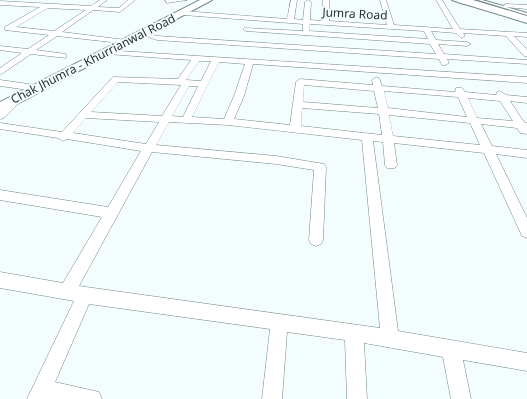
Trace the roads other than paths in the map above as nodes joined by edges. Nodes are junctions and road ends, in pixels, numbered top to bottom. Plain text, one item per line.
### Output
1 (10, 0) edge
2 (57, 0) edge
3 (78, 0) edge
4 (104, 0) edge
5 (132, 0) edge
6 (184, 0) edge
7 (207, 0) edge
8 (294, 0) edge
9 (326, 0) edge
10 (383, 0) edge
11 (439, 0) edge
12 (453, 0) edge
13 (462, 0) edge
14 (470, 0) edge
15 (479, 0) edge
16 (500, 0) edge
17 (168, 1) edge
18 (308, 2) dead end
19 (1, 4) edge
20 (46, 7) junction
21 (507, 7) junction
22 (527, 7) edge
23 (66, 8) junction
24 (92, 9) junction
25 (183, 13) junction
26 (527, 16) edge
27 (252, 17) junction
28 (290, 21) junction
29 (527, 21) edge
30 (307, 22) junction
31 (326, 23) junction
32 (366, 25) junction
33 (391, 26) junction
34 (8, 28) junction
35 (246, 29) junction
36 (426, 29) junction
37 (457, 30) junction
38 (0, 32) edge
39 (507, 33) junction
40 (58, 34) junction
41 (142, 34) junction
42 (306, 34) junction
43 (527, 34) edge
44 (367, 37) junction
45 (434, 41) junction
46 (126, 42) junction
47 (238, 44) junction
48 (467, 44) junction
49 (0, 48) edge
50 (29, 52) junction
51 (107, 52) junction
52 (370, 52) junction
53 (527, 54) edge
54 (63, 56) dead end
55 (303, 56) junction
56 (443, 57) junction
57 (196, 59) junction
58 (216, 60) junction
59 (478, 60) junction
60 (230, 61) junction
61 (527, 62) edge
62 (249, 63) junction
63 (373, 69) junction
64 (0, 72) edge
65 (451, 75) junction
66 (489, 78) junction
67 (527, 80) edge
68 (184, 82) junction
69 (0, 83) edge
70 (204, 84) junction
71 (36, 88) junction
72 (379, 88) junction
73 (462, 95) junction
74 (19, 98) junction
75 (503, 98) junction
76 (527, 100) edge
77 (299, 105) junction
78 (0, 108) edge
79 (384, 111) junction
80 (84, 115) junction
81 (0, 116) edge
82 (165, 120) junction
83 (186, 120) junction
84 (474, 121) junction
85 (228, 122) junction
86 (0, 126) edge
87 (524, 126) edge
88 (295, 130) junction
89 (527, 134) edge
90 (62, 136) junction
91 (367, 137) junction
92 (387, 138) junction
93 (150, 148) junction
94 (486, 149) junction
95 (527, 154) edge
96 (391, 165) dead end
97 (0, 195) edge
98 (112, 213) junction
99 (527, 232) edge
100 (316, 240) dead end
101 (0, 280) edge
102 (67, 291) junction
103 (85, 294) junction
104 (279, 322) junction
105 (354, 332) junction
106 (390, 339) junction
107 (451, 349) junction
108 (527, 362) edge
109 (39, 394) edge
110 (92, 399) edge
111 (272, 399) edge
112 (357, 399) edge
113 (461, 399) edge

1 - 19 street
2 - 20 street
3 - 23 street
4 - 24 street
5 - 24 street
6 - 17 street
7 - 25 main road, Chak Jhumra - Khurrianwal Road
8 - 28 street
9 - 31 street
10 - 33 street
11 - 37 street
12 - 29 lane
13 - 29 highway
14 - 26 highway
15 - 21 lane
16 - 21 street
18 - 30 street
19 - 20 street
20 - 23 street
20 - 34 street
21 - 22 street
21 - 26 lane
23 - 24 street
24 - 40 street
25 - 27 street, Jumra Road
25 - 41 main road, Chak Jhumra - Khurrianwal Road
27 - 28 street, Jumra Road
27 - 35 street
28 - 30 street, Jumra Road
30 - 31 street, Jumra Road
30 - 42 street
31 - 32 street, Jumra Road
32 - 33 street, Jumra Road
32 - 44 street
33 - 36 street, Jumra Road
34 - 38 street
34 - 40 street
35 - 42 street
35 - 47 street
36 - 37 street, Jumra Road
36 - 45 street
37 - 39 street, Jumra Road
37 - 48 street
39 - 43 street, Jumra Road
39 - 53 street
40 - 46 street
40 - 50 street
41 - 46 main road, Chak Jhumra - Khurrianwal Road
41 - 47 street
42 - 44 street
42 - 55 street
44 - 45 street
44 - 52 street
45 - 48 street
45 - 56 street
46 - 51 main road, Chak Jhumra - Khurrianwal Road
47 - 55 street
47 - 60 street
48 - 59 street
49 - 50 street
50 - 54 street
50 - 64 street
51 - 57 street
51 - 71 main road, Chak Jhumra - Khurrianwal Road
52 - 55 street
52 - 56 street
52 - 63 street
55 - 62 street
55 - 63 street
56 - 59 street
56 - 65 street
57 - 58 street
57 - 68 street
58 - 60 street
58 - 70 street
59 - 61 street
59 - 66 street
60 - 62 street
62 - 85 street
63 - 65 street
63 - 72 street
65 - 66 street
65 - 73 street
66 - 67 street
66 - 75 street
68 - 70 street
68 - 80 street
68 - 82 street
69 - 71 street
70 - 83 street
71 - 74 main road, Chak Jhumra - Khurrianwal Road
72 - 73 street
72 - 77 street
72 - 79 street
73 - 75 street
73 - 84 street
74 - 78 main road, Chak Jhumra - Khurrianwal Road
74 - 81 street
75 - 76 street
75 - 87 street
77 - 79 street
77 - 88 street
79 - 84 street
79 - 92 street
80 - 82 street
80 - 90 street
82 - 83 street
82 - 93 street
83 - 85 street
84 - 87 street
84 - 94 street
85 - 88 street
86 - 90 street
87 - 89 street
88 - 91 street
90 - 93 street
91 - 92 street
91 - 106 street
92 - 94 street
92 - 96 street
93 - 98 street
93 - 100 street
94 - 95 street
94 - 99 street
97 - 98 street
98 - 102 street
101 - 102 street
102 - 103 street
103 - 104 street
103 - 109 street
104 - 105 street
104 - 111 street
105 - 106 street
105 - 112 street
106 - 107 street
107 - 108 street
107 - 113 street
109 - 110 street

